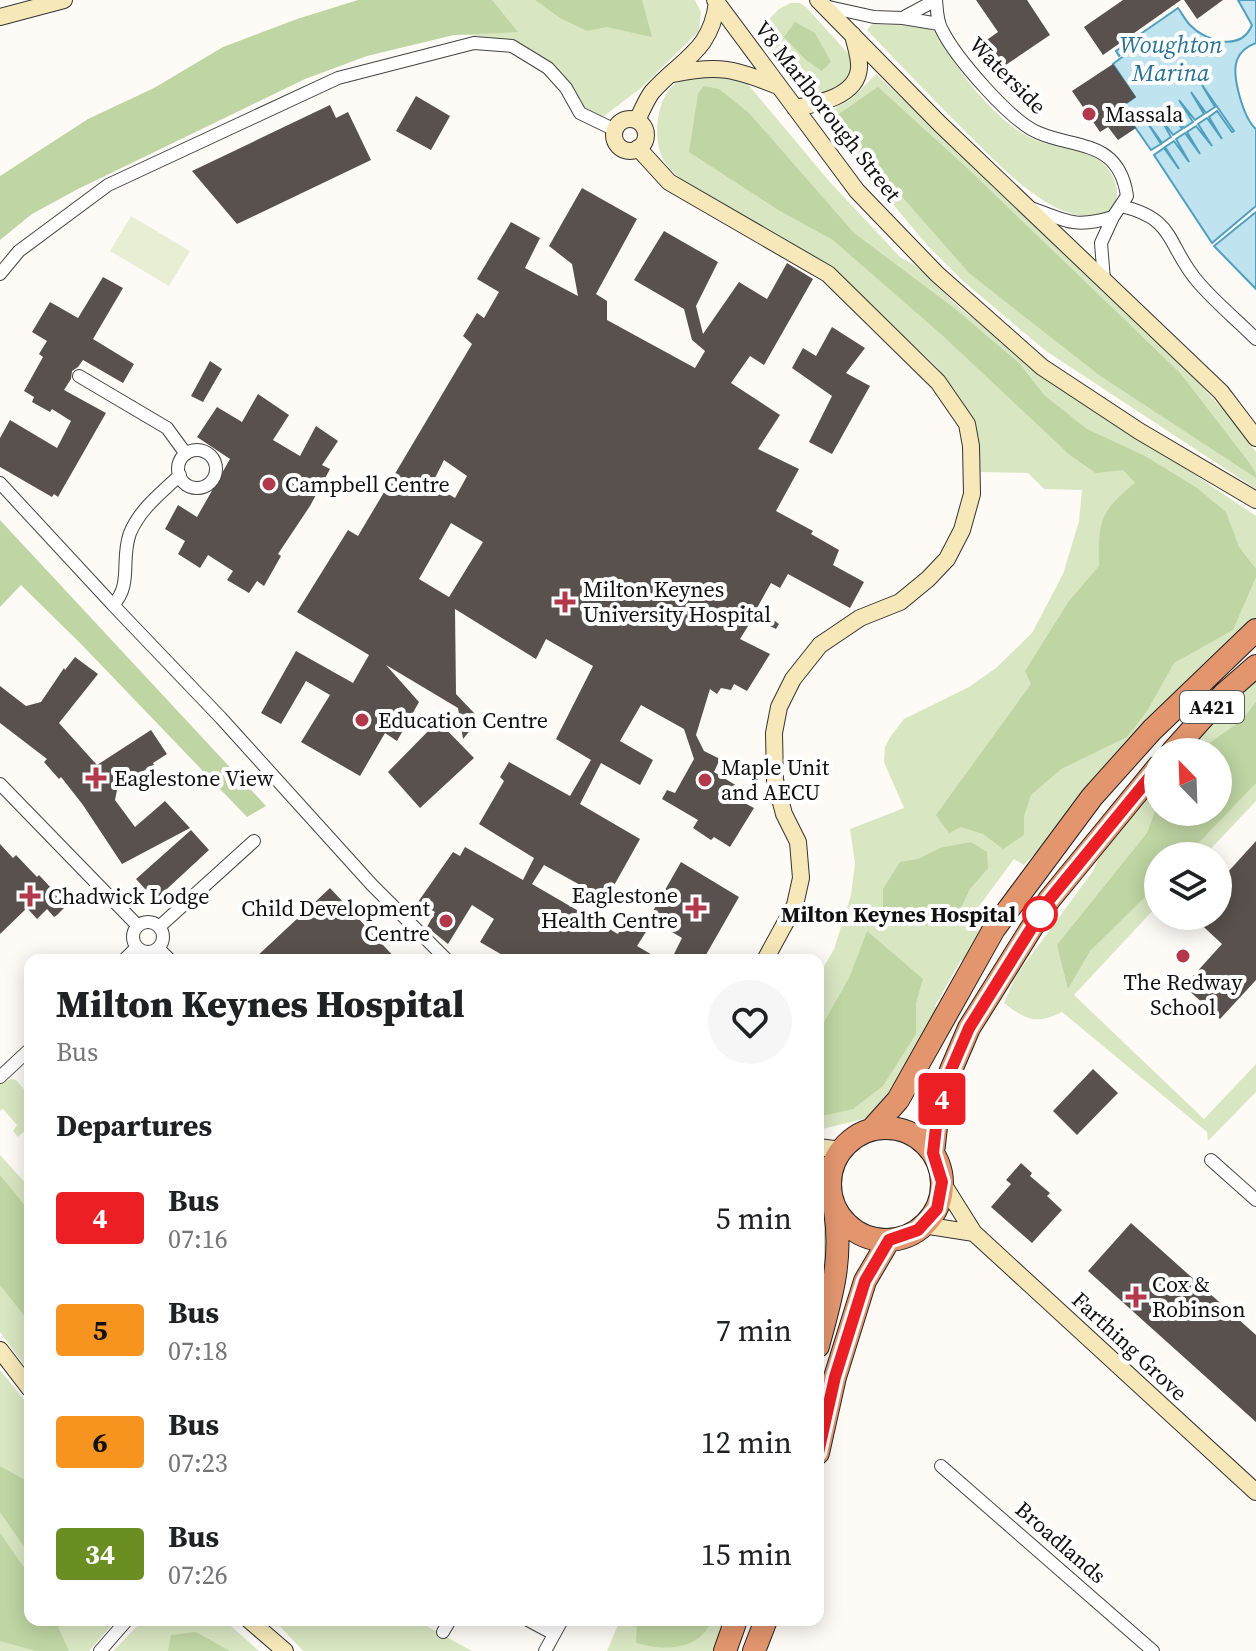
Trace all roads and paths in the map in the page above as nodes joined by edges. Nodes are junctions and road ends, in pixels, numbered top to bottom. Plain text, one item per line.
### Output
1 (64, 0) edge
2 (936, 0) edge
3 (716, 1) edge
4 (821, 3) edge
5 (0, 17) edge
6 (903, 18) junction
7 (939, 24) junction
8 (853, 34) junction
9 (672, 74) junction
10 (778, 86) junction
11 (795, 108) junction
12 (637, 120) junction
13 (615, 130) junction
14 (638, 148) junction
15 (1023, 205) junction
16 (1117, 211) junction
17 (0, 274) edge
18 (1104, 280) junction
19 (1256, 339) edge
20 (79, 376) dead end
21 (1256, 438) edge
22 (186, 454) junction
23 (180, 475) junction
24 (0, 483) edge
25 (1256, 500) edge
26 (113, 605) junction
27 (1256, 630) edge
28 (1256, 666) edge
29 (1185, 738) edge
30 (0, 784) edge
31 (1144, 784) edge
32 (254, 841) dead end
33 (138, 926) junction
34 (159, 927) junction
35 (137, 947) junction
36 (158, 948) junction
37 (130, 954) edge
38 (164, 954) edge
39 (441, 954) edge
40 (768, 954) edge
41 (24, 1055) edge
42 (0, 1077) edge
43 (871, 1130) junction
44 (824, 1148) edge
45 (842, 1150) junction
46 (933, 1153) junction
47 (1211, 1160) dead end
48 (824, 1172) edge
49 (942, 1182) junction
50 (1256, 1200) edge
51 (835, 1204) junction
52 (923, 1225) junction
53 (974, 1233) junction
54 (889, 1240) junction
55 (824, 1325) edge
56 (0, 1350) edge
57 (24, 1381) edge
58 (824, 1426) edge
59 (941, 1466) dead end
60 (1256, 1492) edge
61 (122, 1626) edge
62 (256, 1626) edge
63 (539, 1626) edge
64 (559, 1626) edge
65 (734, 1626) edge
66 (764, 1626) edge
67 (554, 1634) junction
68 (100, 1651) edge
69 (285, 1651) edge
70 (545, 1651) edge
71 (725, 1651) edge
72 (754, 1651) edge
73 (1153, 1651) edge

1 - 5 street
2 - 6 street
2 - 7 street, Waterside
3 - 9 street
3 - 10 street, V8 Marlborough Street
4 - 6 street
4 - 8 street
6 - 7 street
7 - 16 street, Waterside
8 - 11 street
8 - 15 street
9 - 10 street
9 - 12 street
10 - 11 street, V8 Marlborough Street
11 - 25 street, V8 Marlborough Street
12 - 13 street
12 - 14 street
13 - 14 street
13 - 17 street
14 - 40 street
15 - 16 street
15 - 18 street
16 - 18 street
16 - 19 street
18 - 21 street
20 - 22 street
22 - 23 street
22 - 23 street
23 - 26 street
24 - 26 street
26 - 39 street
27 - 43 highway, A421
28 - 29 highway, A421
30 - 33 street
31 - 46 highway
32 - 34 street
33 - 34 street
33 - 35 street
34 - 36 street
35 - 36 street
35 - 37 street
36 - 38 street
41 - 42 street
43 - 45 highway
43 - 46 highway
44 - 45 street
45 - 48 highway
46 - 49 highway
47 - 50 street
48 - 51 highway
49 - 52 highway
49 - 53 street, Farthing Grove
51 - 54 highway
51 - 55 highway
52 - 53 street
52 - 54 highway
53 - 60 street, Farthing Grove
54 - 58 highway
56 - 57 street
59 - 73 street, Broadlands
61 - 68 street
62 - 69 street
63 - 67 street
64 - 67 street
65 - 71 highway
66 - 72 highway
67 - 70 street

